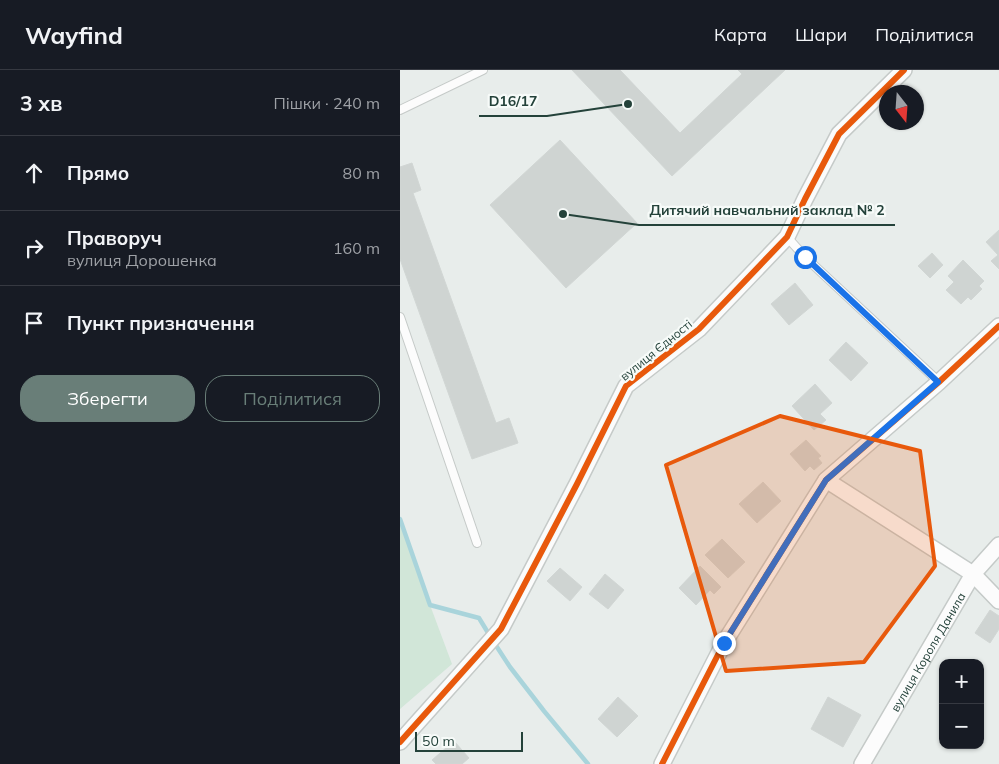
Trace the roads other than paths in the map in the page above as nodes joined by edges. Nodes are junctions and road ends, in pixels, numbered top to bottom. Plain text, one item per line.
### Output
1 (483, 70) edge
2 (904, 70) edge
3 (400, 110) edge
4 (787, 237) junction
5 (400, 317) edge
6 (999, 326) edge
7 (938, 382) junction
8 (826, 480) junction
9 (477, 543) dead end
10 (999, 545) edge
11 (973, 574) junction
12 (999, 601) edge
13 (400, 742) edge
14 (662, 764) edge
15 (862, 764) edge

1 - 3 lane
2 - 4 street, вулиця Єдності
4 - 7 lane
4 - 13 street, вулиця Єдності
5 - 9 lane
6 - 7 street
7 - 8 street
8 - 11 street
8 - 14 street
10 - 11 street, вулиця Короля Данила
11 - 12 street
11 - 15 street, вулиця Короля Данила

